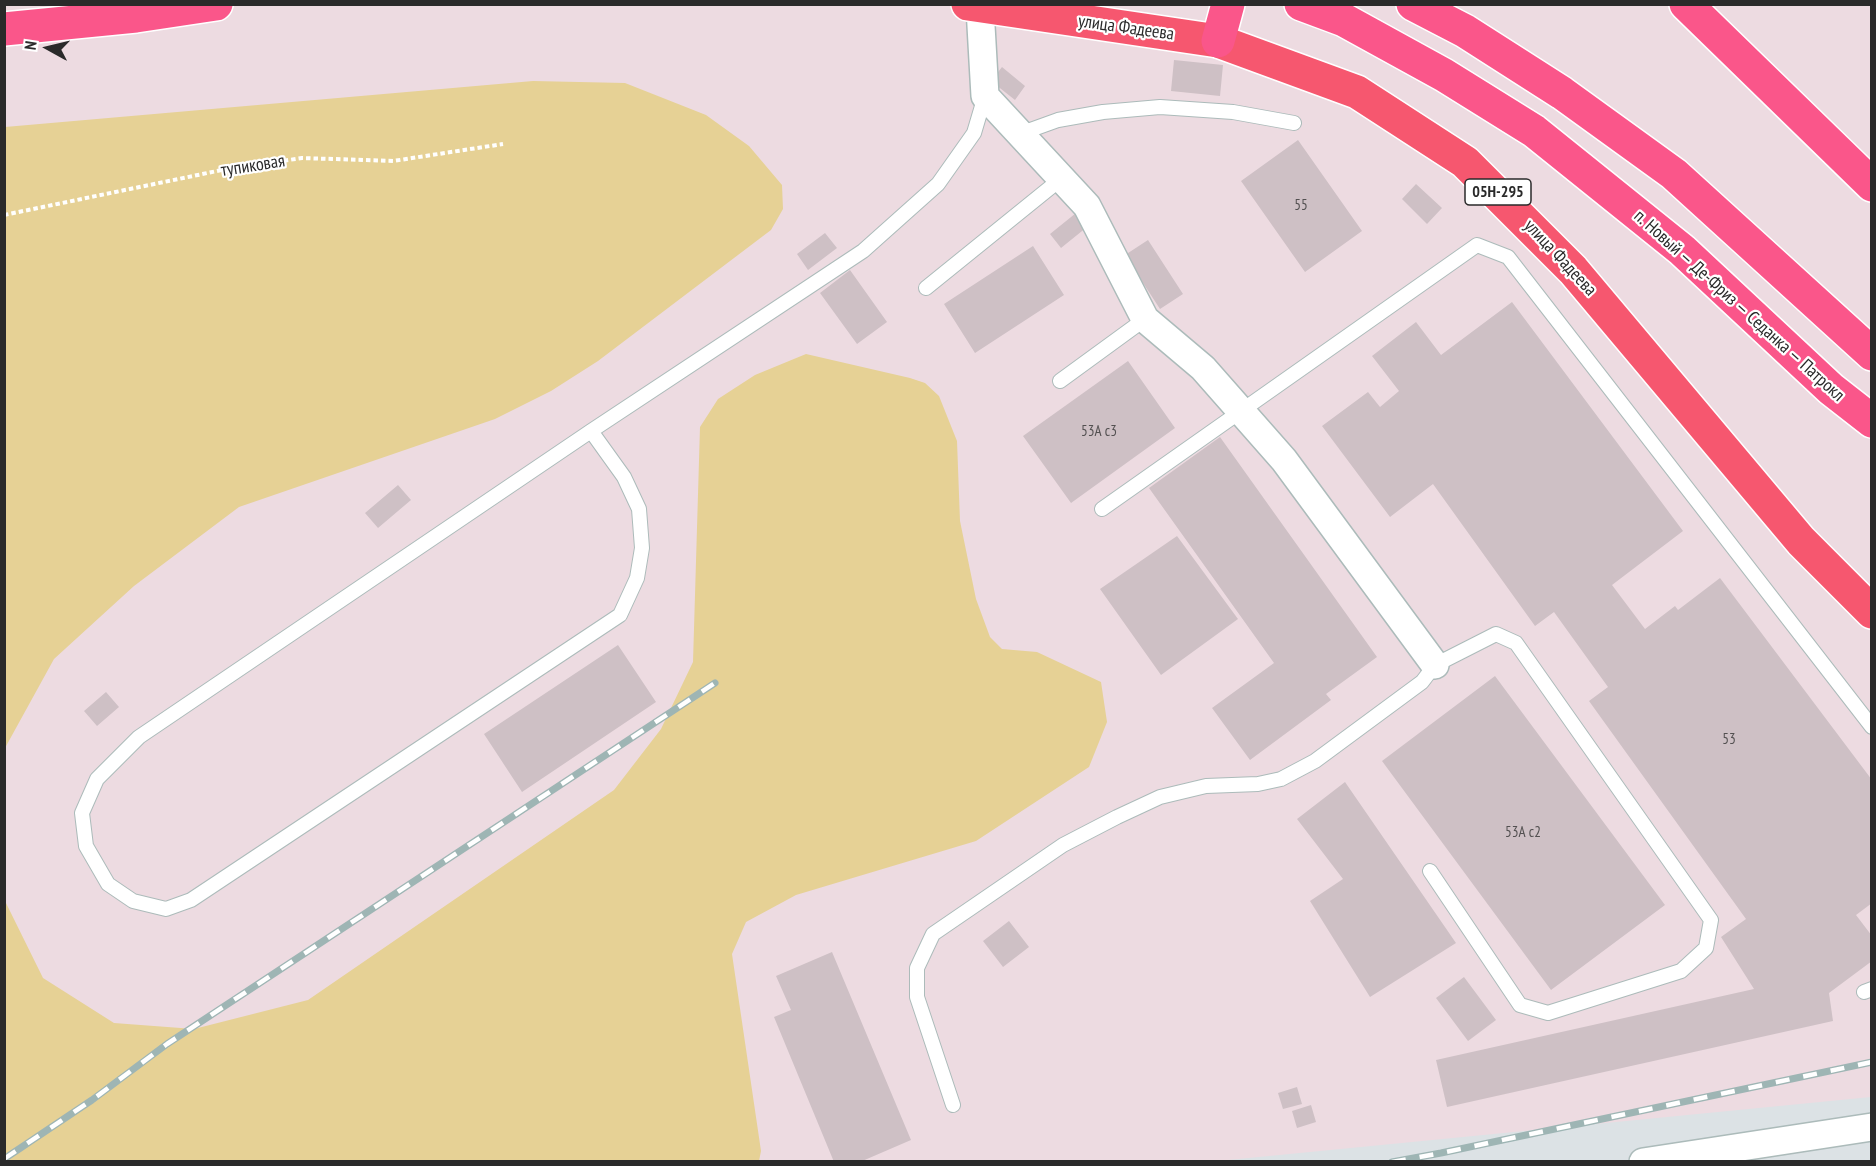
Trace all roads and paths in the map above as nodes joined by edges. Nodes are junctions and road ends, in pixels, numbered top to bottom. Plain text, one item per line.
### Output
1 (216, 4) edge
2 (1228, 4) edge
3 (1301, 4) edge
4 (1413, 4) edge
5 (1686, 4) edge
6 (974, 6) edge
7 (4, 29) edge
8 (1218, 41) junction
9 (985, 96) junction
10 (1294, 123) dead end
11 (1022, 134) junction
12 (503, 144) dead end
13 (1062, 178) junction
14 (1872, 185) edge
15 (4, 214) edge
16 (926, 288) dead end
17 (1145, 319) junction
18 (1872, 354) edge
19 (1060, 381) dead end
20 (1240, 410) junction
21 (1872, 421) edge
22 (591, 431) junction
23 (1102, 509) dead end
24 (1872, 612) edge
25 (1436, 665) junction
26 (1872, 727) edge
27 (1430, 871) dead end
28 (953, 1105) dead end
29 (1872, 1127) edge
30 (1643, 1161) edge

1 - 7 highway
2 - 8 highway
3 - 21 highway, п. Новый — Де-Фриз — Седанка — Патрокл
4 - 18 highway
5 - 14 highway
6 - 8 main road, улица Фадеева / 05Н-295
6 - 9 street
8 - 24 main road, улица Фадеева / 05Н-295
9 - 11 street
9 - 22 lane
10 - 11 lane
11 - 13 street
12 - 15 path, тупиковая
13 - 16 lane
13 - 17 street
17 - 19 lane
17 - 20 street
20 - 23 lane
20 - 25 street
20 - 26 lane
22 - 22 lane
25 - 27 lane
25 - 28 lane
29 - 30 street

